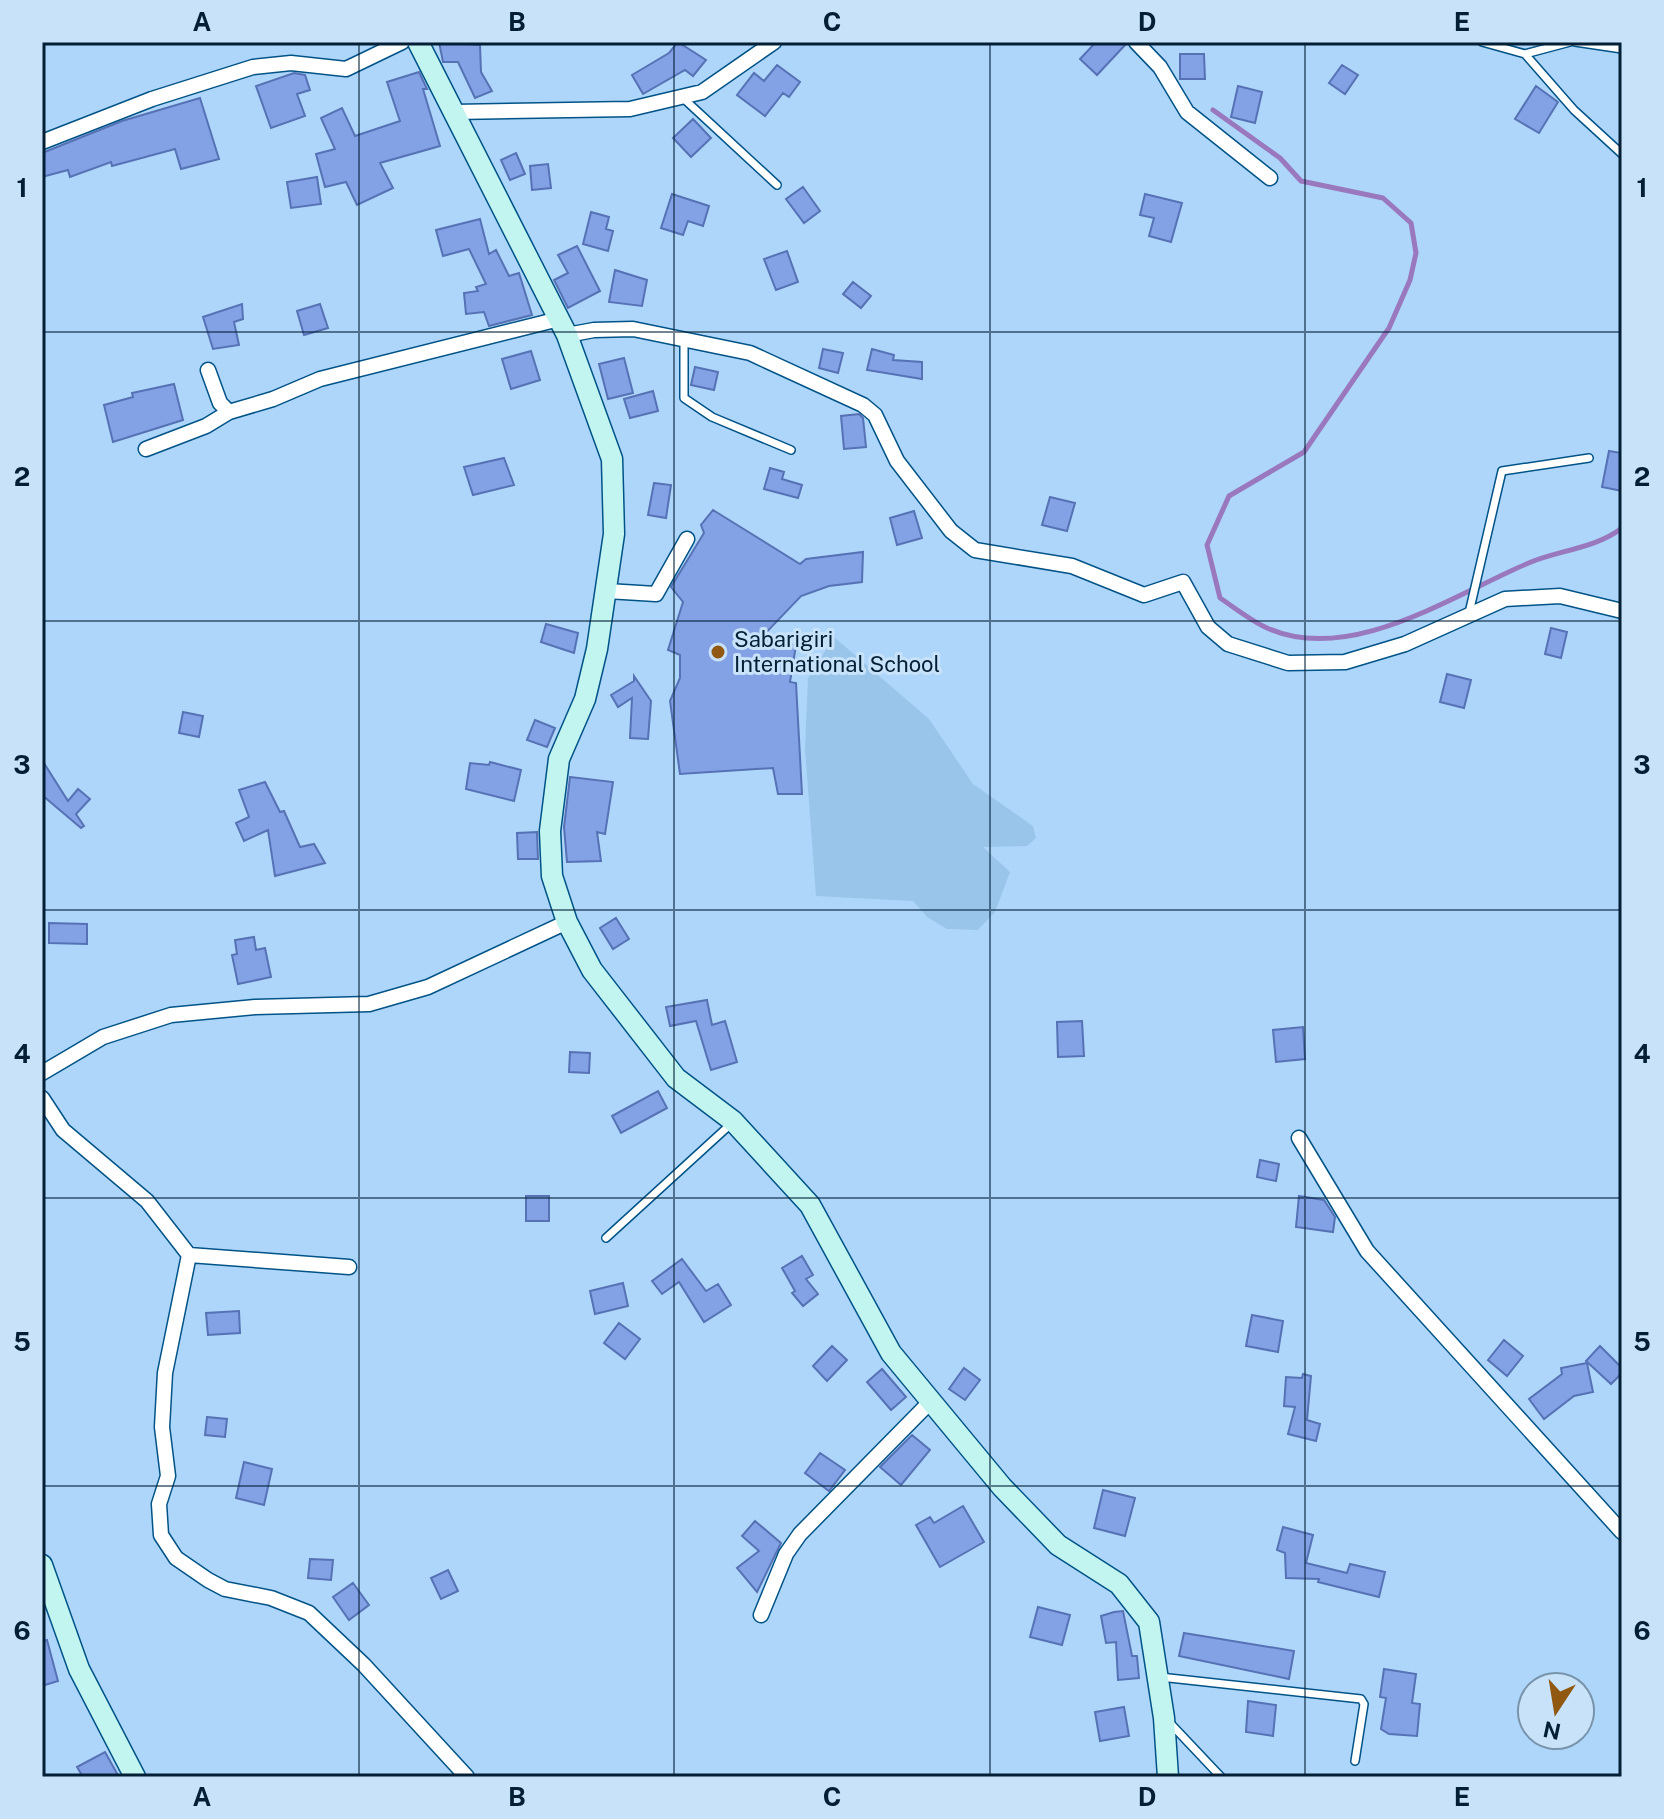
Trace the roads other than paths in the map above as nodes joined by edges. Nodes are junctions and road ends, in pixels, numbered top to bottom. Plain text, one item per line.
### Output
1 (402, 42) edge
2 (418, 42) edge
3 (1136, 42) edge
4 (1482, 42) edge
5 (1573, 42) edge
6 (769, 43) edge
7 (1622, 49) edge
8 (1525, 54) junction
9 (681, 97) junction
10 (454, 112) junction
11 (42, 142) edge
12 (1622, 154) edge
13 (1270, 178) dead end
14 (777, 185) dead end
15 (563, 327) junction
16 (684, 339) junction
17 (208, 370) dead end
18 (229, 412) junction
19 (146, 449) dead end
20 (791, 450) dead end
21 (1589, 458) dead end
22 (687, 539) dead end
23 (607, 591) junction
24 (1622, 611) edge
25 (1469, 615) junction
26 (567, 922) junction
27 (42, 1073) edge
28 (42, 1098) edge
29 (733, 1121) junction
30 (1299, 1138) dead end
31 (606, 1238) dead end
32 (189, 1255) junction
33 (349, 1267) dead end
34 (931, 1401) junction
35 (1622, 1532) edge
36 (42, 1565) edge
37 (761, 1615) dead end
38 (1157, 1677) junction
39 (1164, 1718) junction
40 (1355, 1761) dead end
41 (135, 1777) edge
42 (467, 1777) edge
43 (1168, 1777) edge
44 (1221, 1777) edge

1 - 11 street
2 - 10 main road
3 - 13 street
4 - 8 lane
5 - 7 lane
5 - 8 lane
6 - 9 street
8 - 12 lane
9 - 10 street
9 - 14 lane
10 - 15 main road
15 - 16 street
15 - 18 street
15 - 23 main road
16 - 20 lane
16 - 25 street
17 - 18 street
18 - 19 street
21 - 25 lane
22 - 23 street
23 - 26 main road
24 - 25 street
26 - 27 street
26 - 29 main road
28 - 32 street
29 - 31 lane
29 - 34 main road
30 - 35 street
32 - 33 street
32 - 42 street
34 - 37 street
34 - 38 main road
36 - 41 main road
38 - 39 main road
38 - 40 lane
39 - 43 main road
39 - 44 lane

